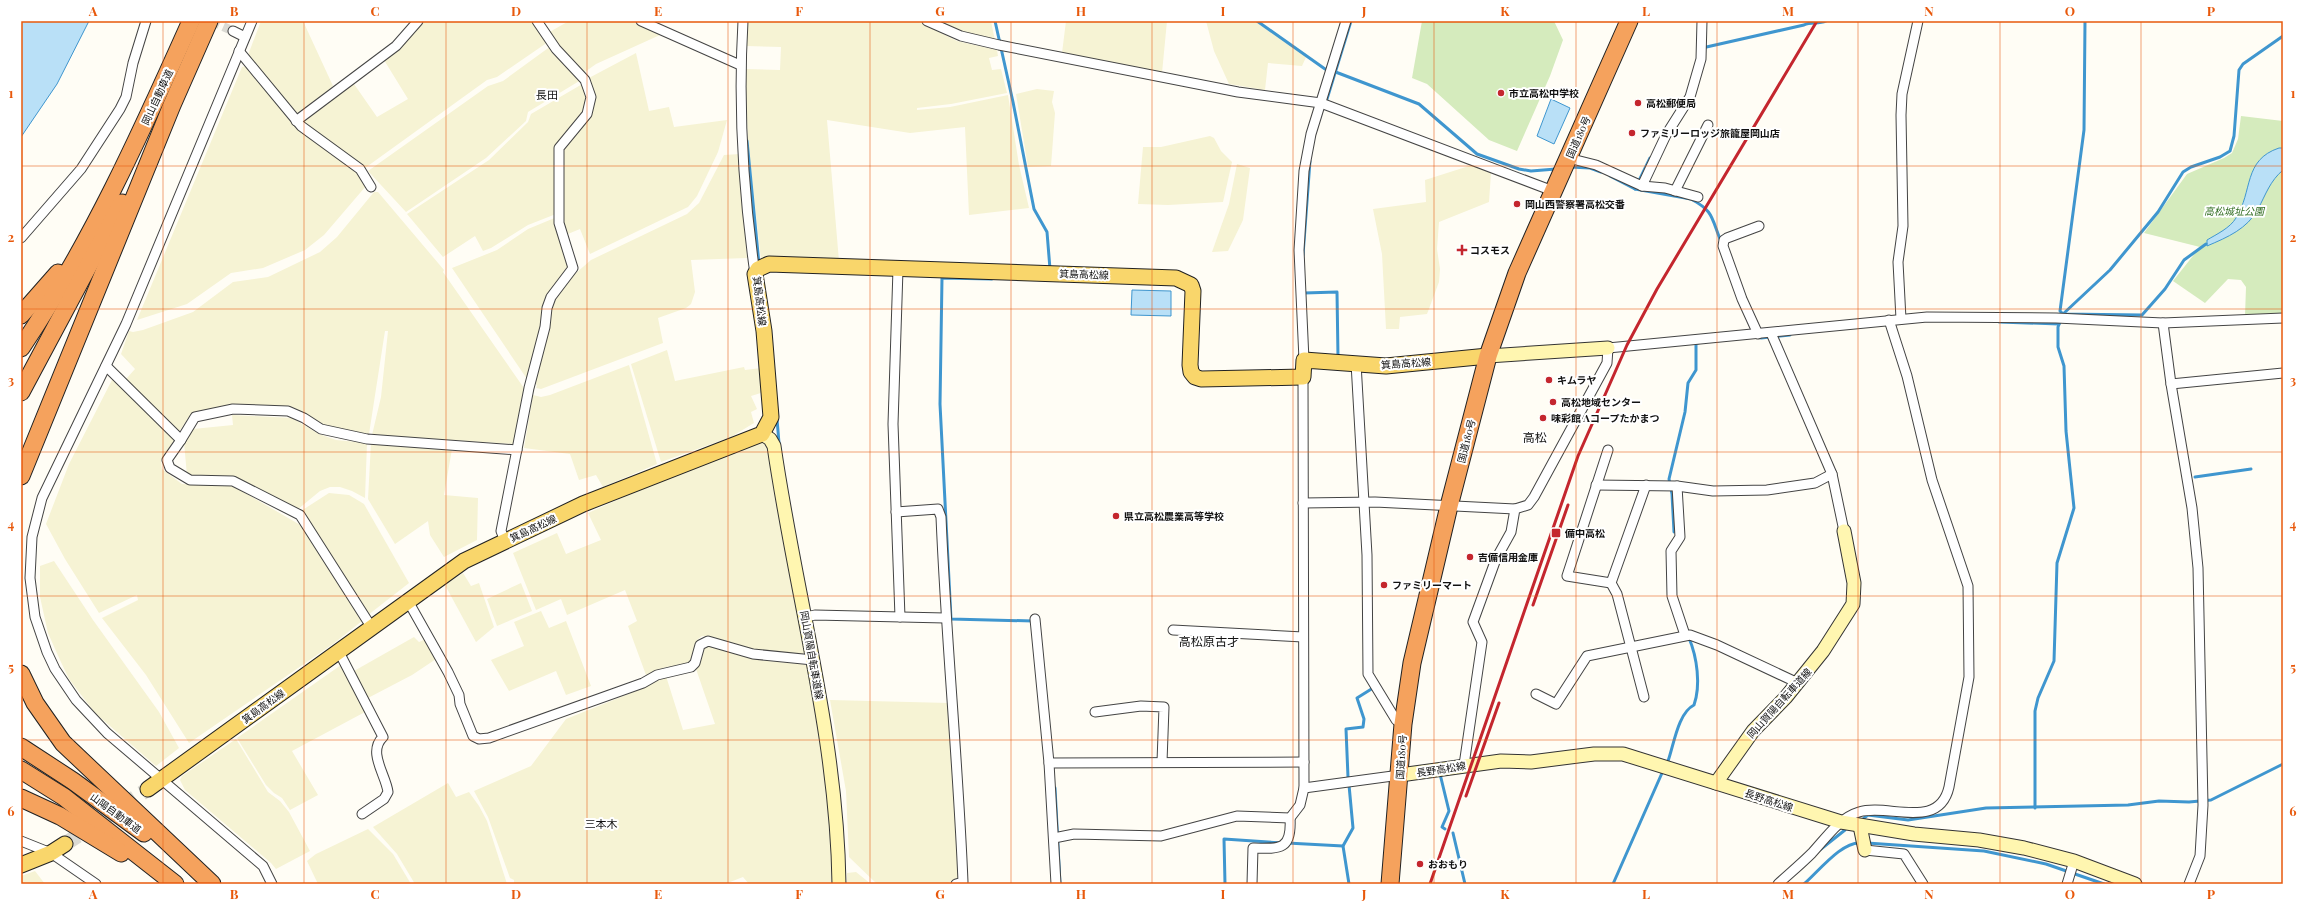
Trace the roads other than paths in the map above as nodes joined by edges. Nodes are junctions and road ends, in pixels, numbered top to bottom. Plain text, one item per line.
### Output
1 (146, 21) edge
2 (191, 21) edge
3 (209, 21) edge
4 (252, 21) edge
5 (418, 21) edge
6 (538, 21) edge
7 (641, 21) edge
8 (743, 21) edge
9 (927, 21) edge
10 (1346, 21) edge
11 (1629, 21) edge
12 (1702, 21) edge
13 (1918, 21) edge
14 (233, 31) tunnel mouth
15 (245, 37) junction
16 (238, 51) junction
17 (740, 66) junction
18 (1321, 102) junction
19 (172, 105) junction
20 (296, 121) junction
21 (1708, 126) dead end
22 (1565, 165) junction
23 (121, 172) junction
24 (1638, 184) junction
25 (371, 187) dead end
26 (1675, 190) junction
27 (1553, 191) junction
28 (1698, 197) dead end
29 (1758, 226) dead end
30 (21, 238) edge
31 (898, 269) junction
32 (759, 270) junction
33 (21, 315) edge
34 (1901, 319) junction
35 (2282, 320) edge
36 (1890, 322) junction
37 (2163, 323) junction
38 (1758, 334) junction
39 (1772, 336) junction
40 (21, 348) edge
41 (1608, 348) junction
42 (1488, 356) junction
43 (1304, 360) junction
44 (1356, 363) junction
45 (106, 366) junction
46 (2283, 373) edge
47 (1303, 377) junction
48 (2170, 384) junction
49 (21, 392) edge
50 (762, 434) junction
51 (181, 440) junction
52 (517, 450) junction
53 (1608, 450) dead end
54 (1832, 474) junction
55 (21, 476) edge
56 (1646, 485) junction
57 (1596, 486) junction
58 (1672, 486) junction
59 (1303, 502) junction
60 (1365, 503) junction
61 (1449, 506) junction
62 (1515, 509) junction
63 (896, 512) junction
64 (1844, 531) joint
65 (505, 541) junction
66 (1611, 583) junction
67 (408, 601) junction
68 (809, 616) junction
69 (900, 617) junction
70 (945, 618) junction
71 (1035, 621) dead end
72 (372, 628) junction
73 (1173, 630) dead end
74 (1687, 635) junction
75 (1303, 637) junction
76 (1631, 646) junction
77 (339, 652) junction
78 (813, 660) junction
79 (21, 674) edge
80 (1798, 683) junction
81 (1536, 694) dead end
82 (1644, 697) dead end
83 (1095, 712) dead end
84 (1404, 724) junction
85 (21, 747) edge
86 (1052, 762) junction
87 (1162, 762) junction
88 (1304, 762) junction
89 (1464, 765) junction
90 (21, 770) edge
91 (1400, 775) junction
92 (162, 779) junction
93 (1716, 783) junction
94 (1304, 788) junction
95 (148, 789) tunnel mouth
96 (21, 798) edge
97 (362, 814) dead end
98 (1290, 818) junction
99 (1841, 822) junction
100 (1057, 838) junction
101 (1863, 840) junction
102 (21, 841) edge
103 (65, 844) tunnel mouth
104 (51, 853) junction
105 (21, 865) edge
106 (2072, 867) junction
107 (96, 884) edge
108 (166, 884) edge
109 (176, 884) edge
110 (207, 884) edge
111 (212, 884) edge
112 (272, 884) edge
113 (839, 884) edge
114 (956, 884) edge
115 (1056, 884) edge
116 (1252, 884) edge
117 (1390, 884) edge
118 (1778, 884) edge
119 (1923, 884) edge
120 (2067, 884) edge
121 (2135, 884) edge
122 (2189, 884) edge

1 - 30 street
2 - 23 highway, 岡山自動車道
3 - 19 highway, 岡山自動車道
4 - 15 street
5 - 20 street
6 - 52 street
7 - 17 street
8 - 17 street
9 - 18 street
10 - 18 street
11 - 22 highway, 国道180号
12 - 24 street
13 - 34 street
14 - 15 street
15 - 16 street
16 - 20 street
16 - 45 street
17 - 32 street
18 - 27 street
18 - 43 street
19 - 49 highway
19 - 55 highway
20 - 25 street
21 - 26 street
22 - 24 street
22 - 27 highway, 国道180号
23 - 33 highway
23 - 40 highway
24 - 26 street
26 - 28 street
27 - 42 highway, 国道180号
29 - 38 street
31 - 32 main road, 箕島高松線
31 - 47 main road, 箕島高松線
31 - 63 street
32 - 50 main road, 箕島高松線
34 - 36 street
34 - 37 street
35 - 37 street
36 - 39 street
36 - 99 street
37 - 48 street
38 - 39 street
38 - 41 street
39 - 54 street
41 - 42 main road
41 - 62 street
42 - 44 main road, 箕島高松線
42 - 61 highway, 国道180号
43 - 44 main road, 箕島高松線
43 - 47 main road
44 - 60 street
45 - 51 street
45 - 92 street
46 - 48 street
47 - 59 street
48 - 122 street
50 - 65 main road, 箕島高松線
50 - 68 main road, 岡山賀陽自転車道線
51 - 52 street
51 - 72 street
52 - 65 street
53 - 57 street
54 - 58 street
54 - 64 street
56 - 57 street
56 - 58 street
56 - 66 street
57 - 66 street
58 - 74 street
59 - 60 street
59 - 75 street
60 - 61 street
60 - 84 street
61 - 62 street
61 - 84 highway, 国道180号
62 - 89 street
63 - 69 street
63 - 70 street
64 - 80 main road, 岡山賀陽自転車道線
65 - 67 main road, 箕島高松線
66 - 76 street
67 - 72 main road, 箕島高松線
67 - 78 street
68 - 69 street
68 - 78 main road, 岡山賀陽自転車道線
69 - 70 street
70 - 114 street
71 - 86 street
72 - 77 main road, 箕島高松線
73 - 75 street
74 - 76 street
74 - 80 street
75 - 88 street
76 - 81 street
76 - 82 street
77 - 92 main road, 箕島高松線
77 - 97 street
78 - 113 main road, 岡山賀陽自転車道線
79 - 111 highway
80 - 93 main road, 岡山賀陽自転車道線
83 - 87 street
84 - 91 highway, 国道180号
85 - 110 highway, 山陽自動車道
86 - 87 street
86 - 100 street
87 - 88 street
88 - 94 street
89 - 91 main road, 長野高松線
89 - 93 main road, 長野高松線
90 - 109 highway, 山陽自動車道
91 - 94 street
91 - 117 highway, 国道180号
92 - 95 main road, 箕島高松線
92 - 112 street
93 - 99 main road, 長野高松線
94 - 98 street
96 - 108 highway
98 - 100 street
98 - 116 street
99 - 101 main road, 長野高松線
99 - 118 street
100 - 115 street
101 - 106 main road, 長野高松線
101 - 119 street
102 - 104 street
103 - 104 main road
104 - 105 main road
104 - 107 street
106 - 120 street
106 - 121 main road, 長野高松線

